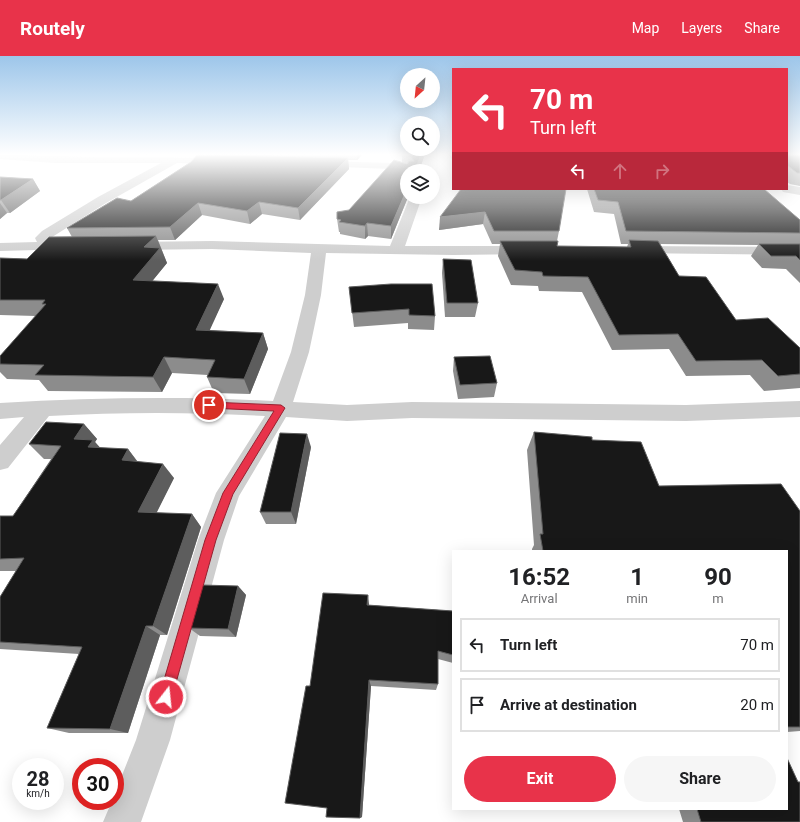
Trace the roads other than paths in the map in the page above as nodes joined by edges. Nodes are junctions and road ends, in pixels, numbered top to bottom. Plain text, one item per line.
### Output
1 (121, 190) edge
2 (413, 204) edge
3 (46, 246) junction
4 (85, 246) edge
5 (117, 246) edge
6 (0, 247) edge
7 (319, 249) junction
8 (396, 250) junction
9 (540, 250) edge
10 (618, 250) edge
11 (800, 251) edge
12 (44, 408) junction
13 (281, 408) junction
14 (800, 409) edge
15 (0, 411) edge
16 (0, 461) edge
17 (122, 822) edge

1 - 3 street
2 - 8 street
3 - 4 street
3 - 6 street
5 - 7 street
7 - 8 street
7 - 13 street
8 - 9 street
10 - 11 street
12 - 13 street
12 - 15 street
12 - 16 street
13 - 14 street
13 - 17 street

